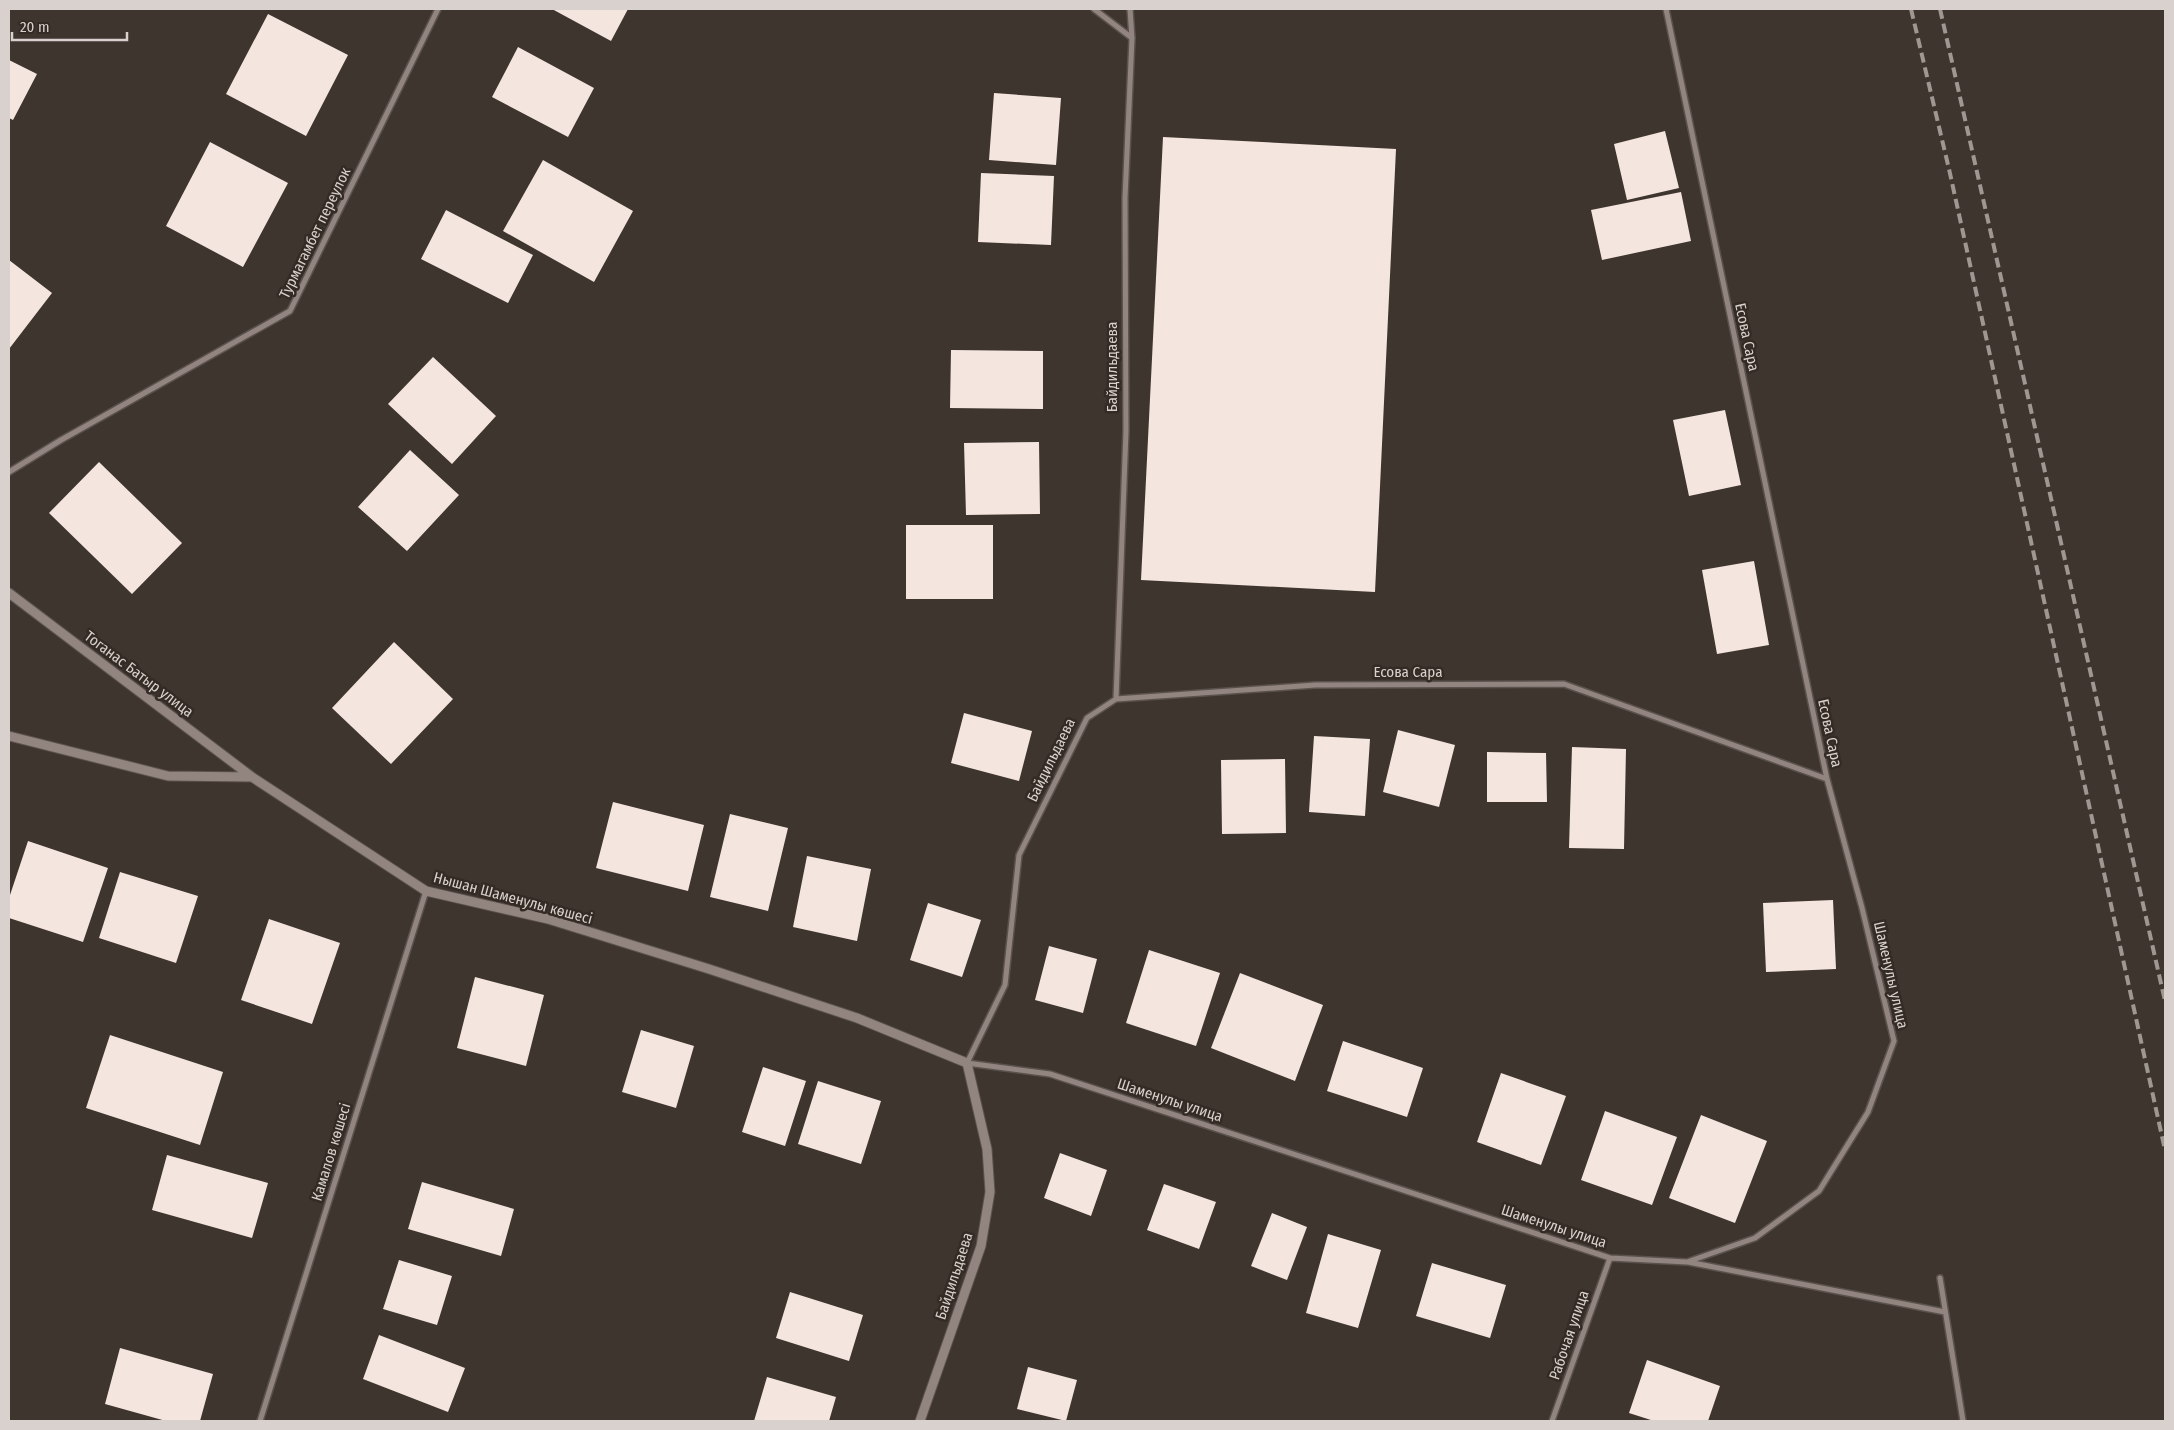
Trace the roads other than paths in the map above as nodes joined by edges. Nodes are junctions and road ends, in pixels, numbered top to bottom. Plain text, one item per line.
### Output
1 (438, 9) edge
2 (1094, 9) edge
3 (1130, 9) edge
4 (1666, 9) edge
5 (1132, 38) junction
6 (9, 472) edge
7 (9, 593) edge
8 (1116, 699) junction
9 (9, 736) edge
10 (252, 777) junction
11 (1827, 779) junction
12 (426, 891) junction
13 (967, 1063) junction
14 (1610, 1258) junction
15 (1687, 1262) junction
16 (1940, 1278) dead end
17 (1946, 1312) junction
18 (260, 1421) edge
19 (920, 1421) edge
20 (1552, 1421) edge
21 (1963, 1421) edge

1 - 6 street, Турмагамбет переулок
2 - 5 street
3 - 5 street, Байдильдаева
4 - 11 street, Есова Сара
5 - 8 street, Байдильдаева
7 - 10 street, Тоганас Батыр улица
8 - 11 street, Есова Сара
8 - 13 street, Байдильдаева
9 - 10 street
10 - 12 street, Нышан Шаменулы көшесі
11 - 15 street, Шаменулы улица
12 - 13 street, Нышан Шаменулы көшесі
12 - 18 street, Камалов көшесі
13 - 14 street, Шаменулы улица
13 - 19 street, Байдильдаева
14 - 15 street, Шаменулы улица
14 - 20 street, Рабочая улица
15 - 17 street
16 - 17 street
17 - 21 street

